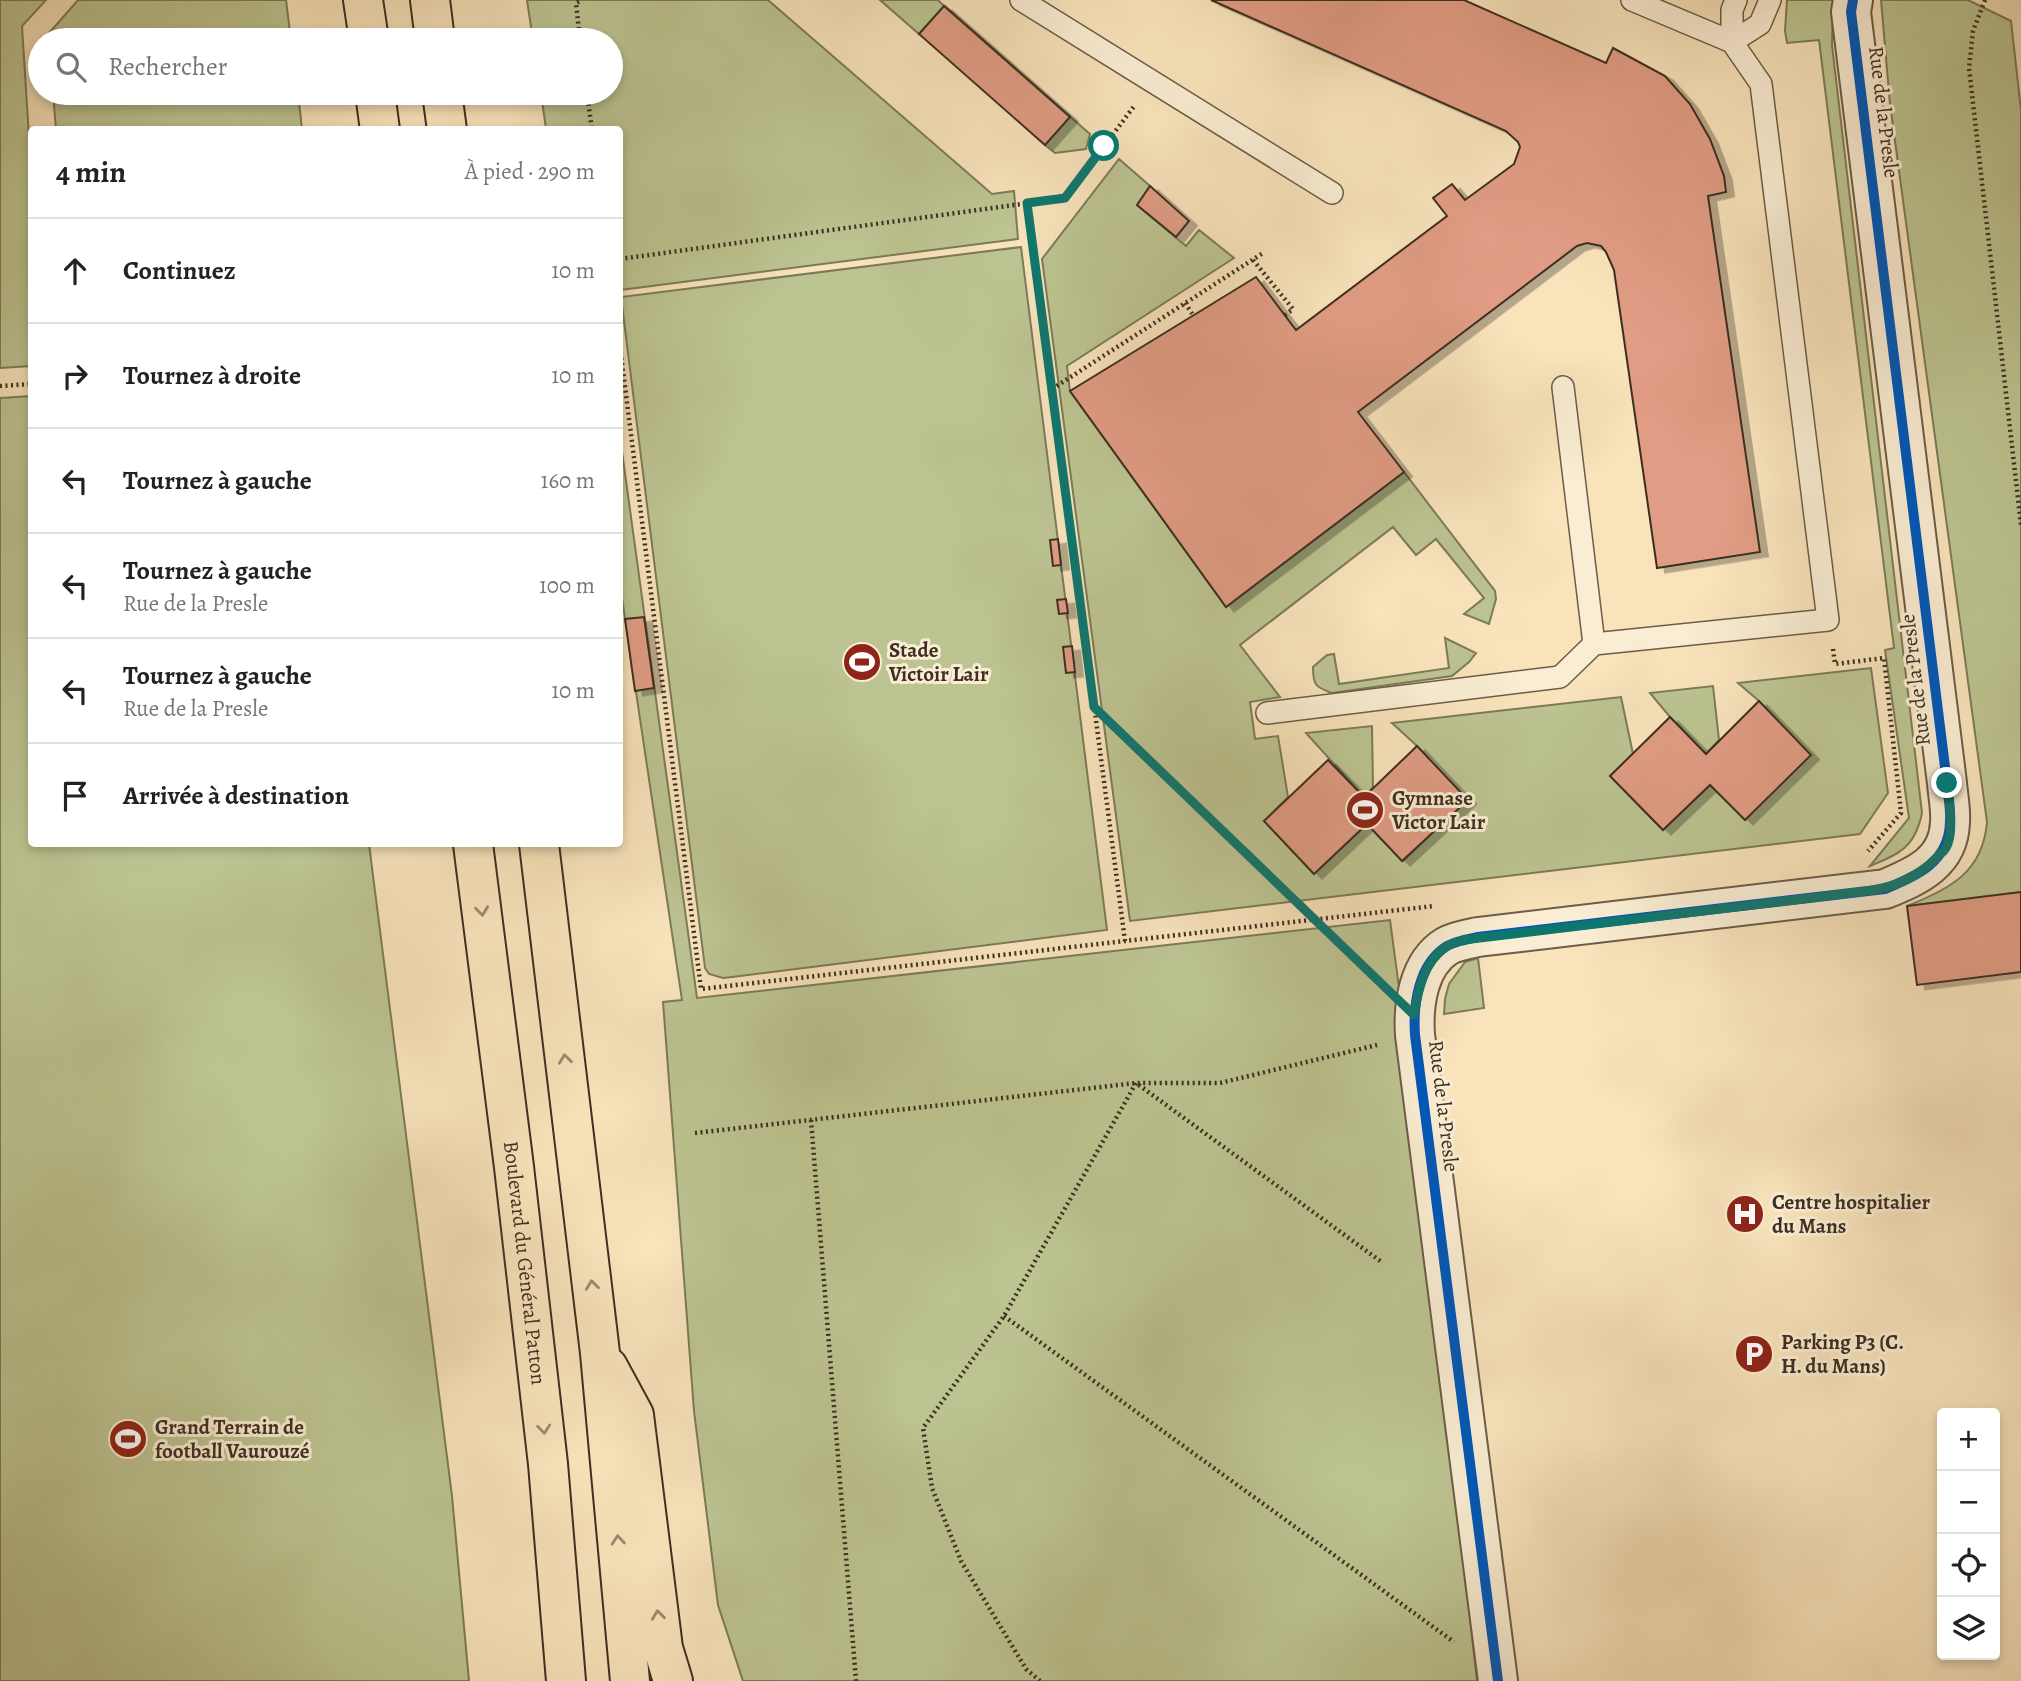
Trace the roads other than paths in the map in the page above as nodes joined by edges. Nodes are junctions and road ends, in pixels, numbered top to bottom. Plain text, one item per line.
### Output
1 (363, 0) edge
2 (430, 0) edge
3 (1021, 0) edge
4 (1632, 0) edge
5 (1736, 0) edge
6 (1770, 0) edge
7 (1853, 0) edge
8 (367, 28) edge
9 (434, 28) edge
10 (1732, 42) junction
11 (377, 105) edge
12 (444, 105) edge
13 (379, 126) edge
14 (446, 126) edge
15 (1332, 193) dead end
16 (1563, 387) dead end
17 (1594, 644) junction
18 (1267, 713) dead end
19 (473, 847) edge
20 (539, 847) edge
21 (600, 1353) junction
22 (1498, 1677) edge
23 (566, 1681) edge
24 (630, 1681) edge
25 (673, 1681) edge

1 - 8 highway
2 - 9 highway
3 - 15 lane
4 - 10 lane
5 - 10 lane
6 - 10 lane
7 - 22 street, Rue de la Presle
10 - 17 lane
11 - 13 highway
12 - 14 highway
16 - 17 lane
17 - 18 lane
19 -> 23 highway, Boulevard du Général Patton
21 -> 20 highway
24 -> 21 highway
25 -> 21 highway

